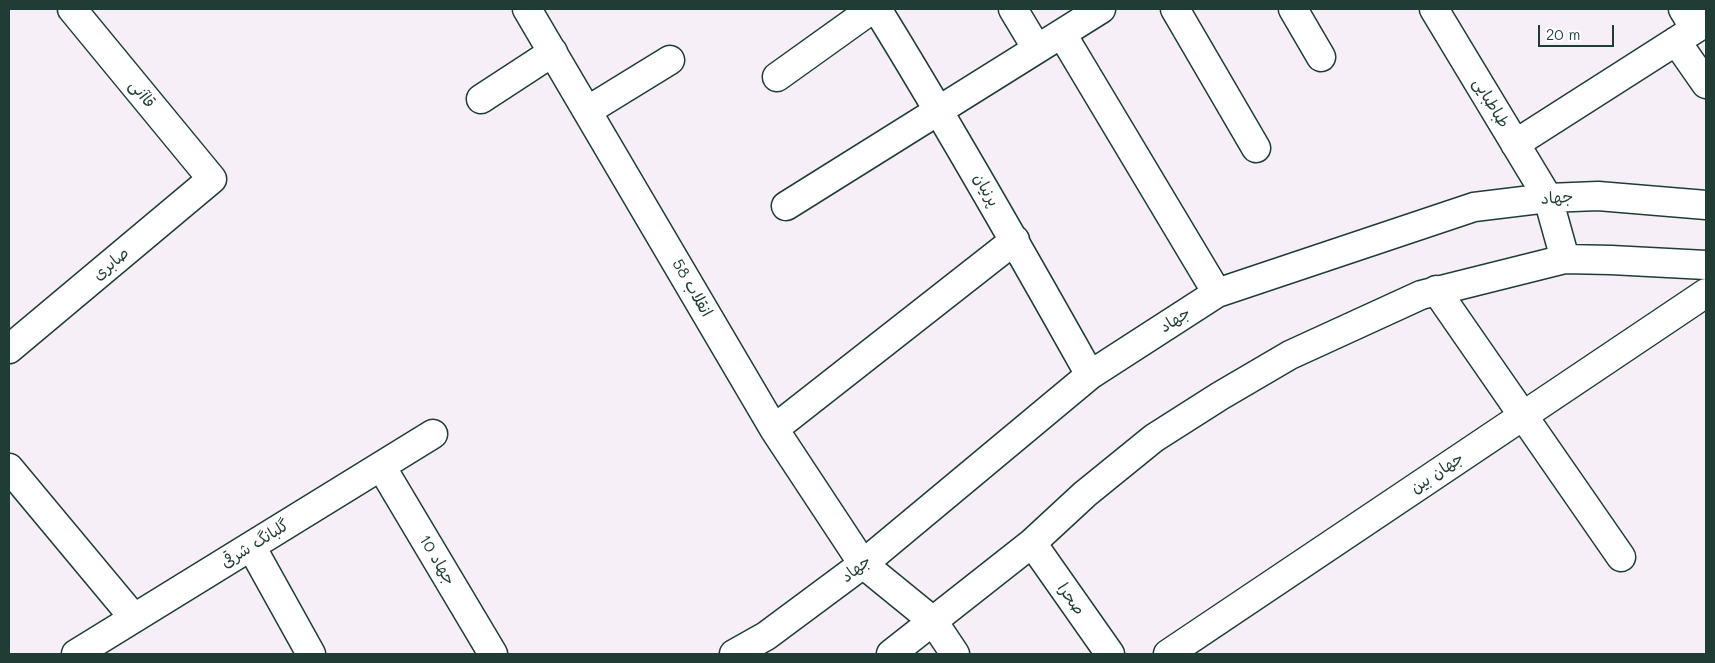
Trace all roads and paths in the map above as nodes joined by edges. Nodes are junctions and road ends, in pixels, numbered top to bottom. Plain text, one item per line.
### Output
1 (72, 9) edge
2 (527, 9) edge
3 (872, 9) edge
4 (877, 9) edge
5 (1013, 9) edge
6 (1101, 9) edge
7 (1175, 9) edge
8 (1293, 9) edge
9 (1434, 9) edge
10 (1690, 25) edge
11 (1062, 34) junction
12 (1037, 49) junction
13 (553, 52) junction
14 (1321, 57) dead end
15 (670, 60) dead end
16 (777, 78) dead end
17 (1706, 84) edge
18 (482, 98) dead end
19 (939, 109) junction
20 (587, 111) junction
21 (1516, 144) junction
22 (1256, 148) dead end
23 (212, 179) joint
24 (1548, 198) junction
25 (1706, 205) edge
26 (786, 206) dead end
27 (1015, 240) junction
28 (1565, 259) junction
29 (1706, 265) edge
30 (1436, 290) junction
31 (1217, 293) junction
32 (1706, 293) edge
33 (9, 349) edge
34 (1090, 375) junction
35 (1522, 416) junction
36 (774, 428) junction
37 (433, 434) dead end
38 (380, 466) junction
39 (9, 468) edge
40 (1032, 544) junction
41 (251, 546) junction
42 (1621, 557) dead end
43 (863, 564) junction
44 (134, 618) junction
45 (933, 621) junction
46 (76, 654) edge
47 (311, 654) edge
48 (493, 654) edge
49 (734, 654) edge
50 (891, 654) edge
51 (955, 654) edge
52 (1110, 654) edge
53 (1168, 654) edge

1 - 23 street, قاآنی
2 - 13 street, انقلاب 58
3 - 16 street
4 - 19 street, پرنیان
5 - 12 street
6 - 11 street
7 - 22 street
8 - 14 street
9 - 21 street, طباطبایی
10 - 17 street
10 - 21 street
11 - 12 street
11 - 31 street
12 - 19 street
13 - 18 street
13 - 20 street, انقلاب 58
15 - 20 street
19 - 26 street
19 - 27 street, پرنیان
20 - 36 street, انقلاب 58
21 - 24 street, طباطبایی
23 - 33 street, صابری
24 - 25 street, جهاد
24 - 28 street, طباطبایی
24 - 31 street, جهاد
27 - 34 street, پرنیان
27 - 36 street
28 - 29 street
28 - 30 street
30 - 35 street
30 - 40 street
31 - 34 street, جهاد
32 - 35 street, جهان بین
34 - 43 street, جهاد
35 - 42 street
35 - 53 street, جهان بین
36 - 43 street, انقلاب 58
37 - 38 street, گلبانگ شرقی
38 - 41 street, گلبانگ شرقی
38 - 48 street, جهاد 10
39 - 44 street
40 - 45 street
40 - 52 street, صحرا
41 - 44 street, گلبانگ شرقی
41 - 47 street
43 - 45 street, انقلاب 58
43 - 49 street, جهاد
44 - 46 street, گلبانگ شرقی
45 - 50 street
45 - 51 street, انقلاب 58

